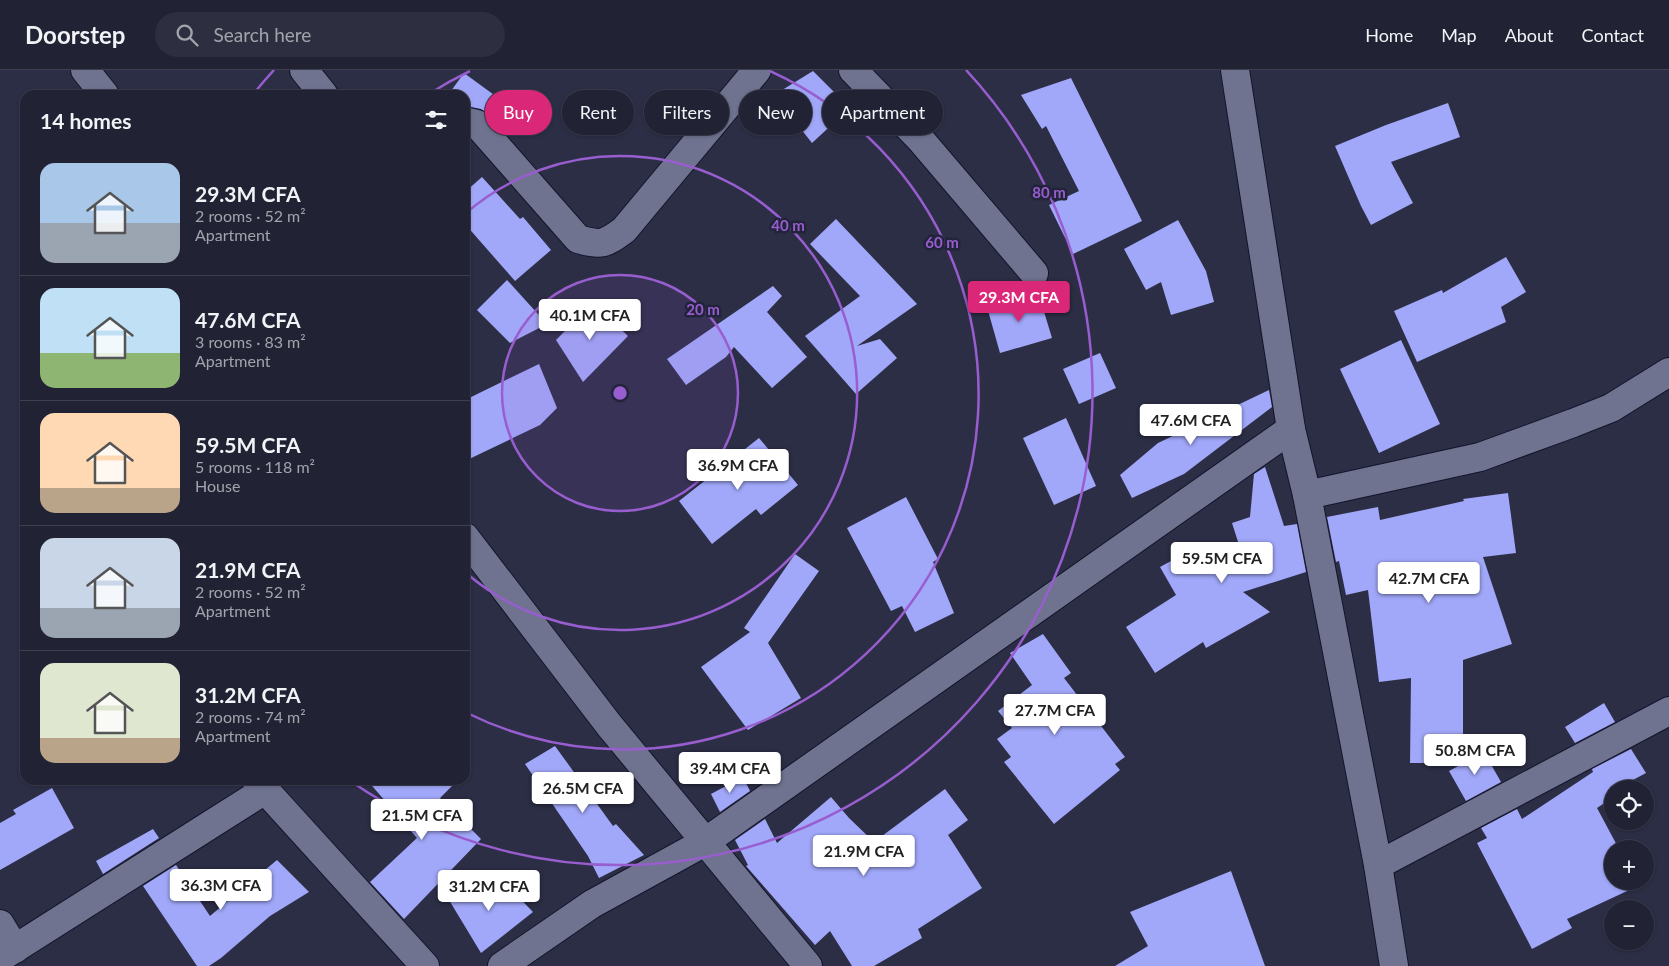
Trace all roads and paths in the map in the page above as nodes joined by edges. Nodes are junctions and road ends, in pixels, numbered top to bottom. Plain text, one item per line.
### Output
1 (85, 70) edge
2 (304, 70) edge
3 (757, 70) edge
4 (853, 70) edge
5 (1235, 70) edge
6 (101, 90) edge
7 (320, 90) edge
8 (470, 122) edge
9 (1034, 273) dead end
10 (1669, 372) edge
11 (1290, 429) junction
12 (1306, 495) junction
13 (470, 544) edge
14 (1669, 711) edge
15 (260, 785) edge
16 (705, 842) junction
17 (1378, 865) junction
18 (0, 924) edge
19 (7, 954) edge
20 (425, 966) edge
21 (502, 966) edge
22 (808, 966) edge
23 (1394, 966) edge

1 - 6 street
2 - 7 street
3 - 8 street
4 - 9 street
5 - 11 street
10 - 12 street
11 - 12 street
11 - 16 street
12 - 17 street
13 - 16 street
14 - 17 street
15 - 19 street
15 - 20 street
16 - 21 street
16 - 22 street
17 - 23 street
18 - 19 street

